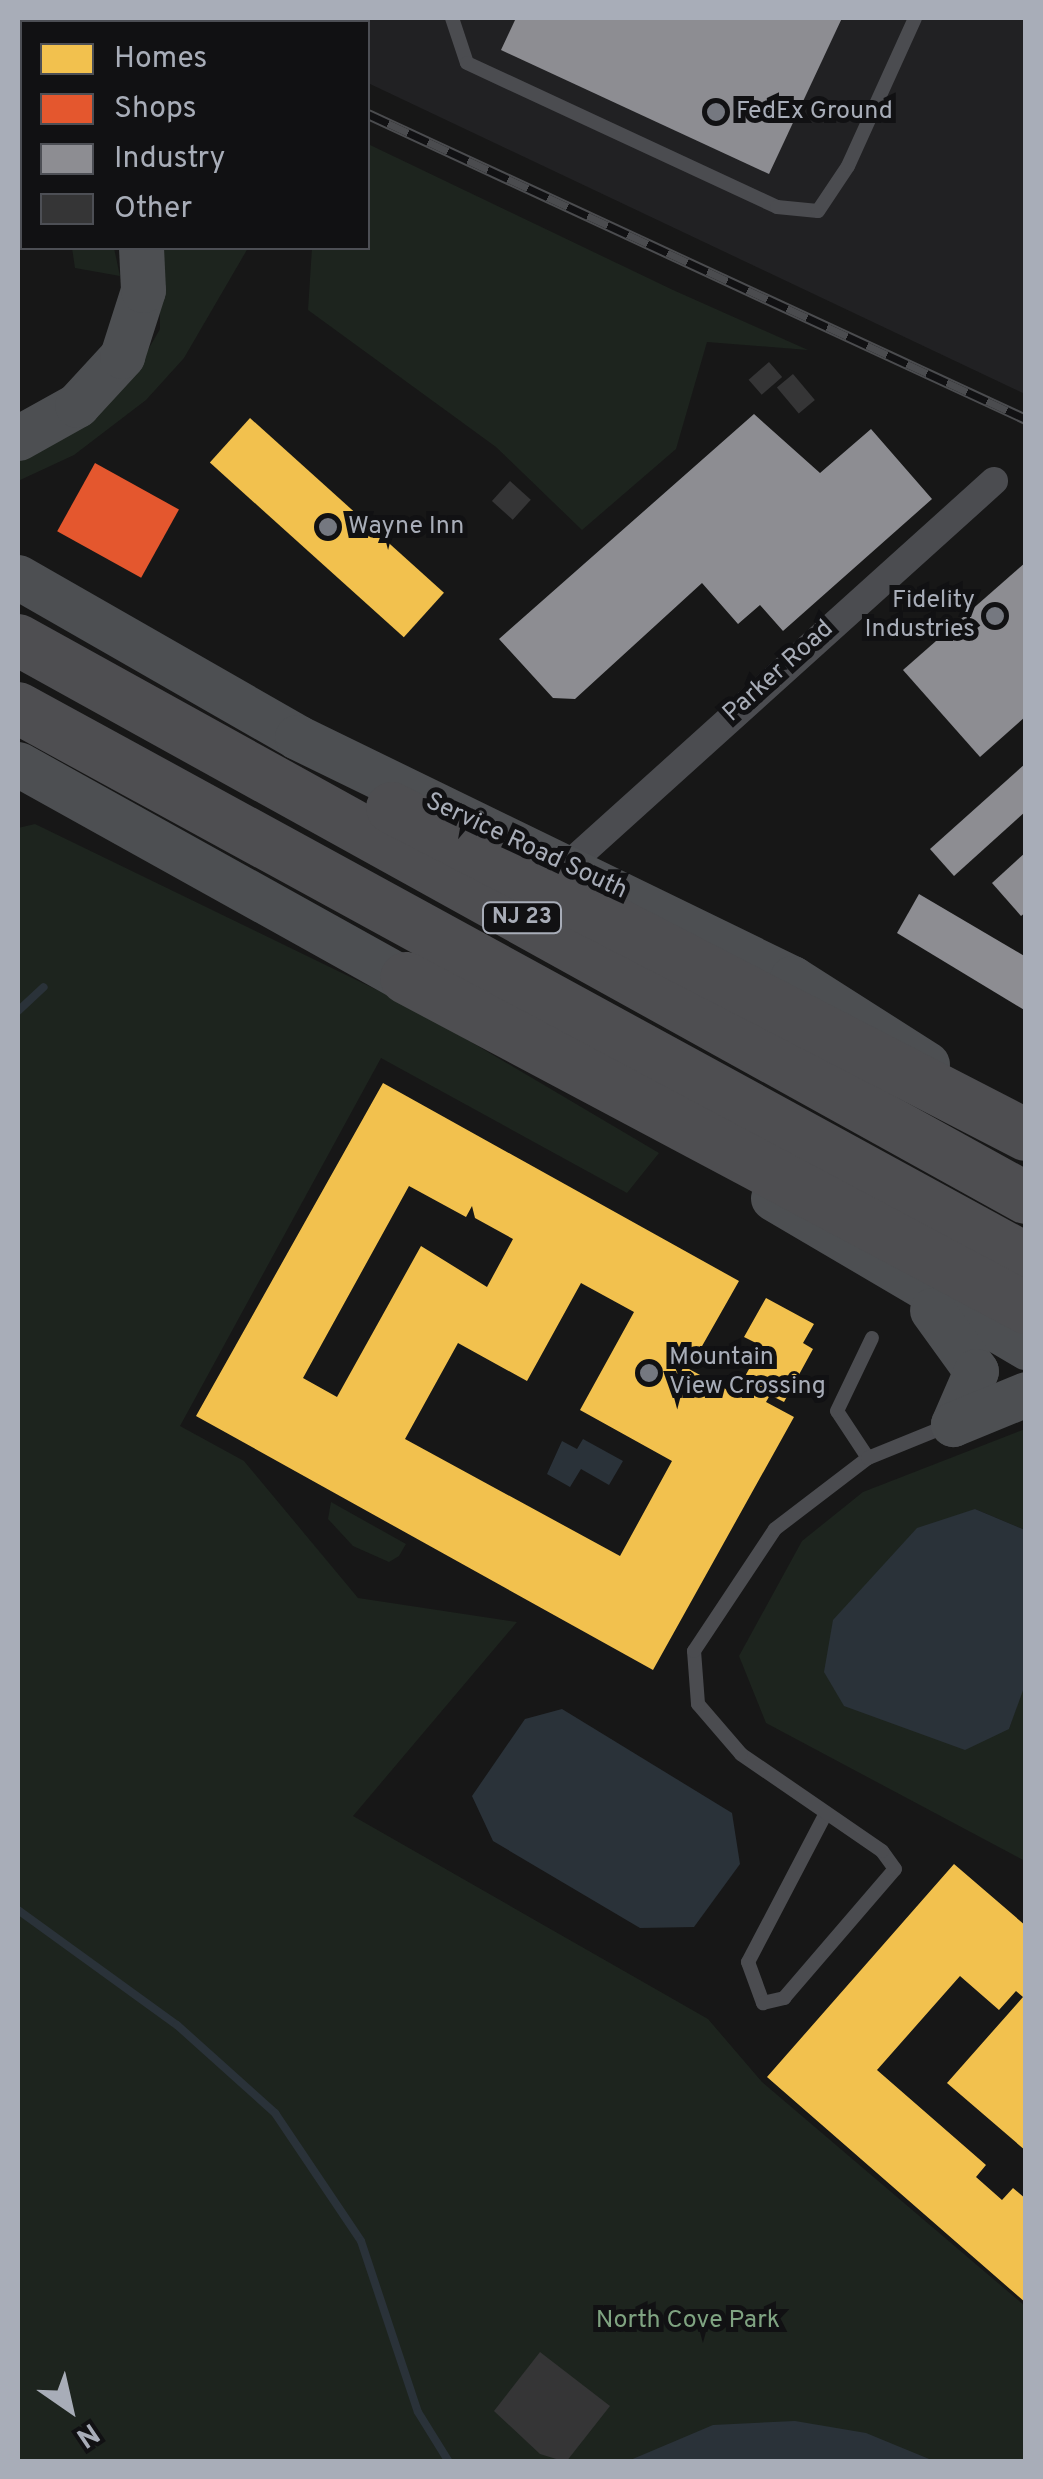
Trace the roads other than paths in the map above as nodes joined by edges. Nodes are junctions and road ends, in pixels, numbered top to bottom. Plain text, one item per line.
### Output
1 (452, 18) edge
2 (915, 18) edge
3 (141, 250) edge
4 (18, 438) edge
5 (994, 482) dead end
6 (18, 576) edge
7 (18, 625) edge
8 (18, 640) edge
9 (18, 686) edge
10 (18, 708) edge
11 (18, 764) edge
12 (18, 806) edge
13 (110, 815) junction
14 (305, 861) junction
15 (567, 866) junction
16 (406, 978) junction
17 (1026, 1134) edge
18 (1026, 1198) edge
19 (1026, 1259) edge
20 (877, 1263) junction
21 (1026, 1308) edge
22 (872, 1338) dead end
23 (1026, 1347) edge
24 (1026, 1394) edge
25 (952, 1424) junction
26 (868, 1458) junction
27 (825, 1815) junction

1 - 2 lane
3 - 4 main road
5 - 15 street, Parker Road
6 - 15 main road, Service Road South
7 - 17 highway
8 - 18 highway, NJ 23
9 - 14 highway
10 - 14 highway, NJ 23
11 - 13 main road
12 - 13 main road
13 - 16 main road
14 - 19 highway, NJ 23
15 - 17 main road, Service Road South
16 - 20 main road
16 - 21 highway
20 - 23 main road
20 - 25 main road
22 - 26 lane
24 - 25 main road
25 - 26 lane
26 - 27 lane
27 - 27 lane

